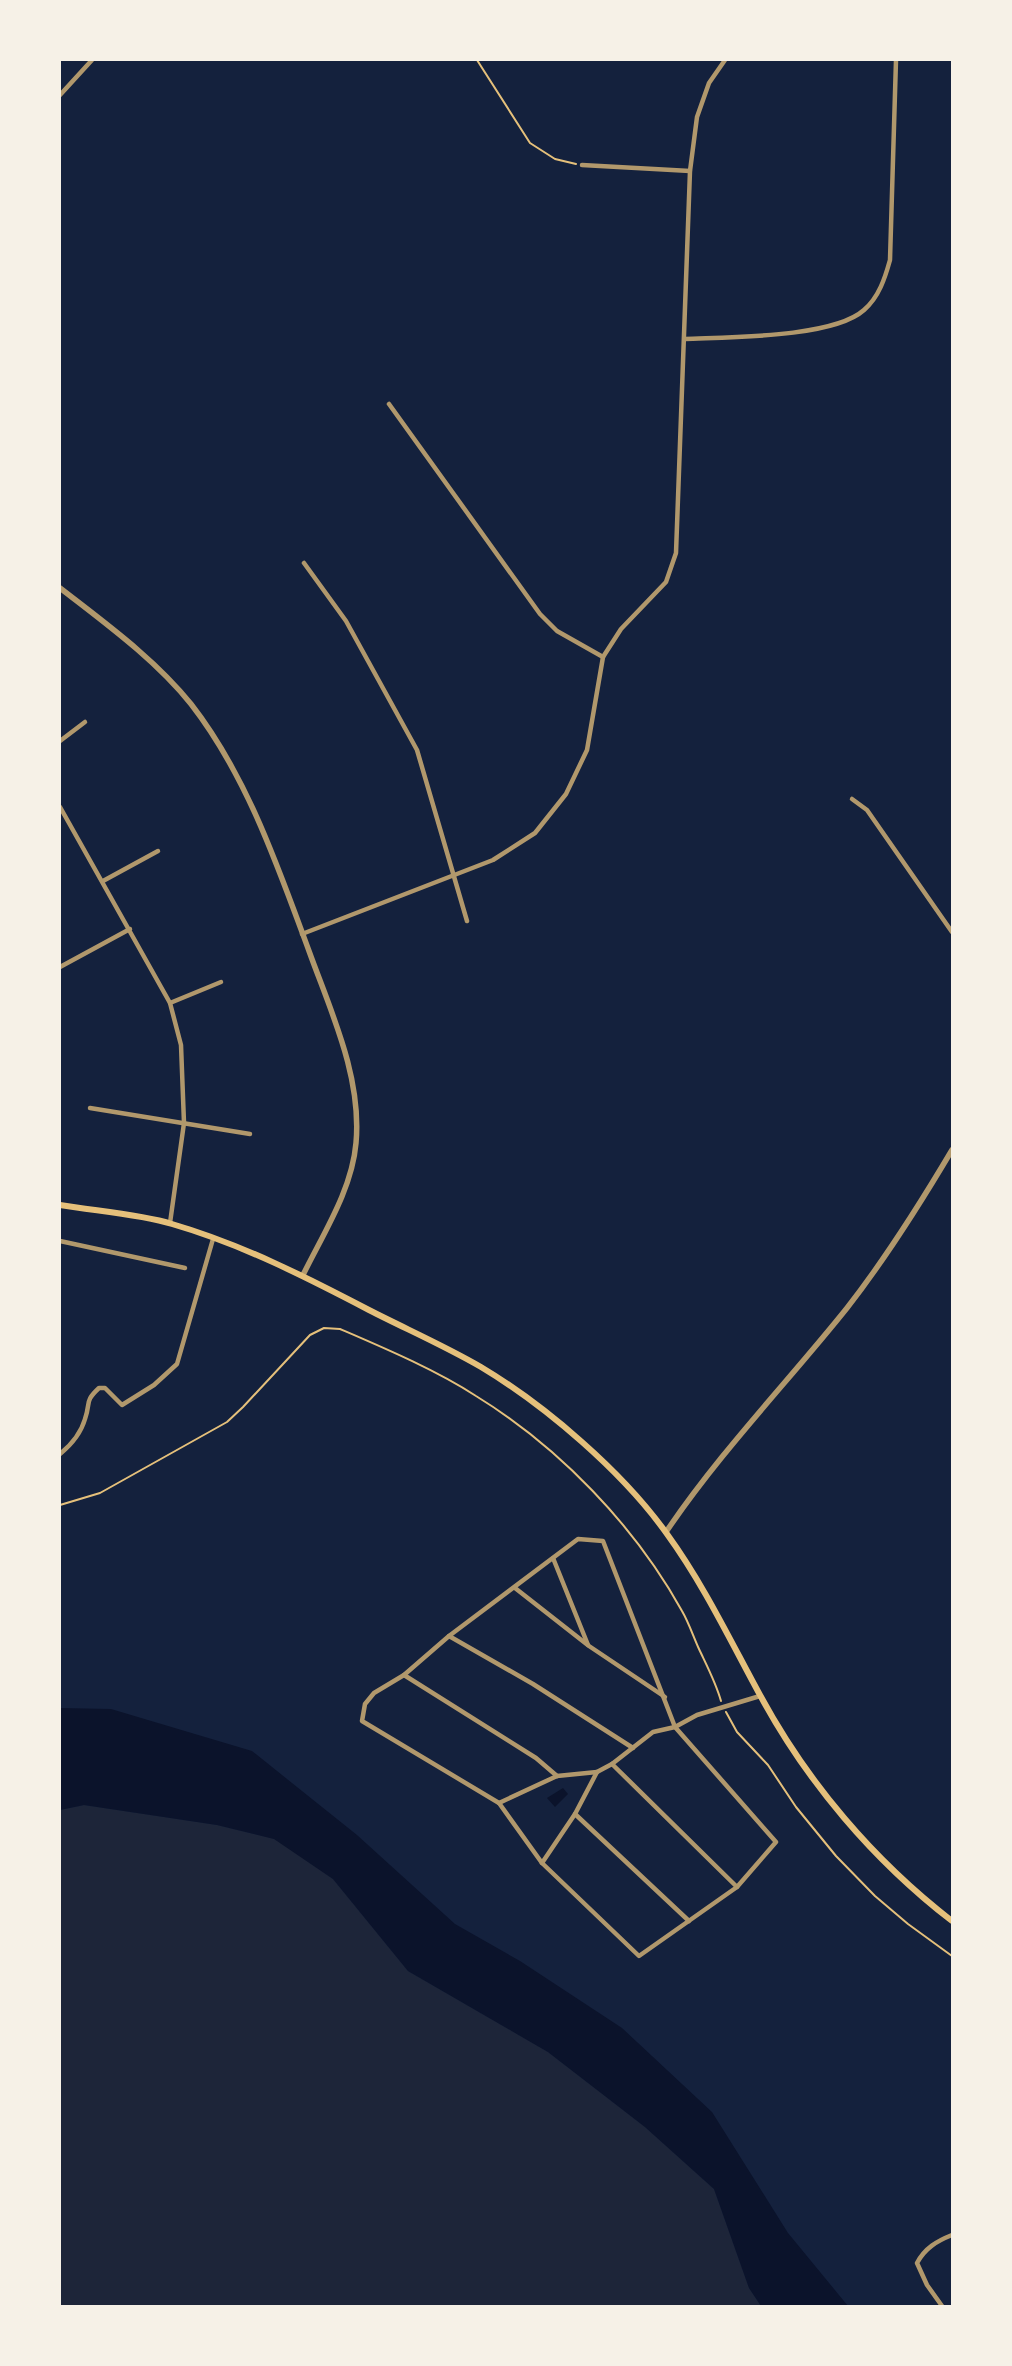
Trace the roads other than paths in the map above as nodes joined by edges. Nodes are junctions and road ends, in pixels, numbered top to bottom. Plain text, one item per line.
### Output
1 (92, 60) edge
2 (726, 60) edge
3 (896, 60) edge
4 (60, 95) edge
5 (582, 165) road end
6 (690, 171) junction
7 (685, 339) junction
8 (389, 404) dead end
9 (304, 563) dead end
10 (60, 588) edge
11 (603, 657) junction
12 (85, 722) dead end
13 (60, 741) edge
14 (852, 799) dead end
15 (60, 807) edge
16 (158, 851) dead end
17 (453, 877) junction
18 (103, 882) junction
19 (467, 922) dead end
20 (130, 928) junction
21 (952, 932) edge
22 (302, 934) junction
23 (60, 968) edge
24 (221, 982) dead end
25 (170, 1003) junction
26 (90, 1108) dead end
27 (184, 1123) junction
28 (250, 1134) dead end
29 (952, 1150) edge
30 (60, 1205) edge
31 (170, 1223) junction
32 (213, 1238) junction
33 (60, 1241) edge
34 (185, 1268) dead end
35 (303, 1276) junction
36 (60, 1454) edge
37 (666, 1532) junction
38 (553, 1558) junction
39 (515, 1588) junction
40 (449, 1636) junction
41 (588, 1646) junction
42 (404, 1675) junction
43 (760, 1696) junction
44 (665, 1697) junction
45 (675, 1727) junction
46 (633, 1748) junction
47 (612, 1764) junction
48 (597, 1772) junction
49 (557, 1776) junction
50 (499, 1803) junction
51 (575, 1814) junction
52 (542, 1863) junction
53 (737, 1887) junction
54 (689, 1921) junction
55 (952, 1921) edge
56 (952, 2235) edge
57 (942, 2306) edge

1 - 4 street
2 - 6 street
3 - 7 street
5 - 6 street
6 - 7 street
7 - 11 street
8 - 11 street
9 - 17 street
10 - 22 street
11 - 17 street
12 - 13 street
14 - 21 street
15 - 18 street
16 - 18 street
17 - 19 street
17 - 22 street
18 - 20 street
20 - 23 street
20 - 25 street
22 - 35 street
24 - 25 street
25 - 27 street
26 - 27 street
27 - 28 street
27 - 31 street
29 - 37 street
30 - 31 main road
31 - 32 main road
32 - 35 main road
32 - 36 street
33 - 34 street
35 - 37 main road
37 - 43 main road
38 - 39 street
38 - 41 street
38 - 44 street
39 - 40 street
39 - 41 street
40 - 42 street
40 - 46 street
41 - 44 street
42 - 49 street
42 - 50 street
43 - 45 street
43 - 55 main road
44 - 45 street
45 - 46 street
45 - 53 street
46 - 47 street
47 - 48 street
47 - 53 street
48 - 49 street
48 - 51 street
49 - 50 street
50 - 52 street
51 - 52 street
51 - 54 street
52 - 54 street
53 - 54 street
56 - 57 street

